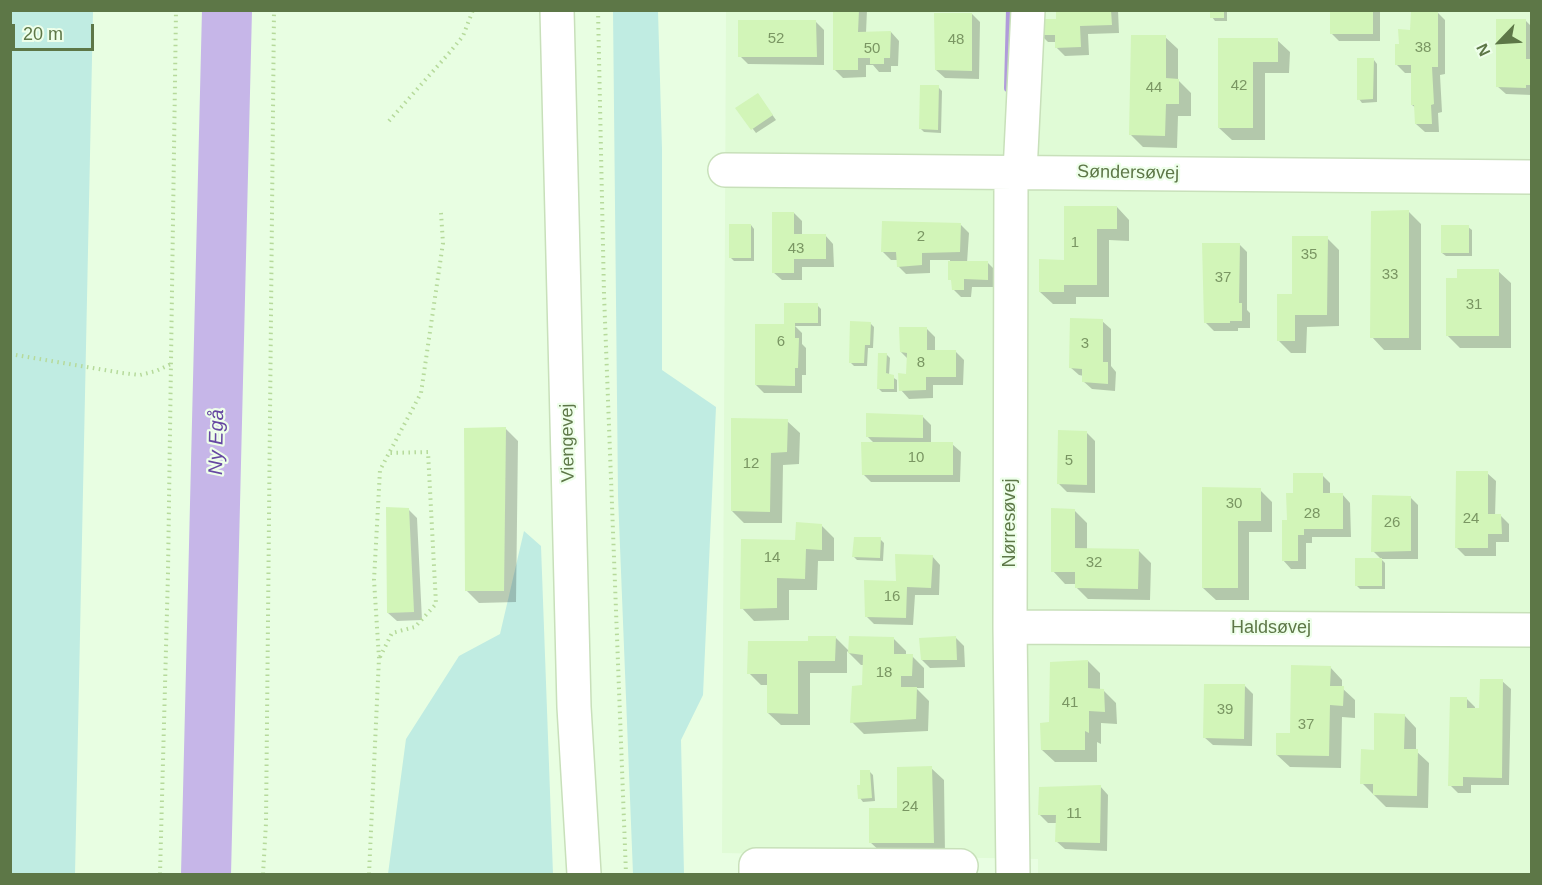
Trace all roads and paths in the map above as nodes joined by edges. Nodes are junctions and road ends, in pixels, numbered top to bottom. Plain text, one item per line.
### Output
1 (176, 10) edge
2 (274, 10) edge
3 (473, 10) edge
4 (557, 10) edge
5 (598, 10) edge
6 (1028, 10) edge
7 (389, 120) dead end
8 (725, 170) dead end
9 (1015, 172) junction
10 (1532, 177) edge
11 (441, 213) dead end
12 (10, 354) edge
13 (171, 364) junction
14 (389, 453) junction
15 (1010, 627) junction
16 (1532, 630) edge
17 (379, 658) junction
18 (961, 866) dead end
19 (160, 874) edge
20 (263, 874) edge
21 (369, 874) edge
22 (584, 874) edge
23 (626, 874) edge
24 (756, 874) edge
25 (1013, 874) edge

1 - 13 path
2 - 20 path
3 - 7 path
4 - 22 street, Viengevej
5 - 23 path
6 - 9 street, Nørresøvej
8 - 9 street, Søndersøvej
9 - 10 street, Søndersøvej
9 - 15 street, Nørresøvej
11 - 14 path
12 - 13 path
13 - 19 path
14 - 17 path
14 - 17 path
15 - 16 street, Haldsøvej
15 - 25 street, Nørresøvej
17 - 21 path
18 - 24 street

